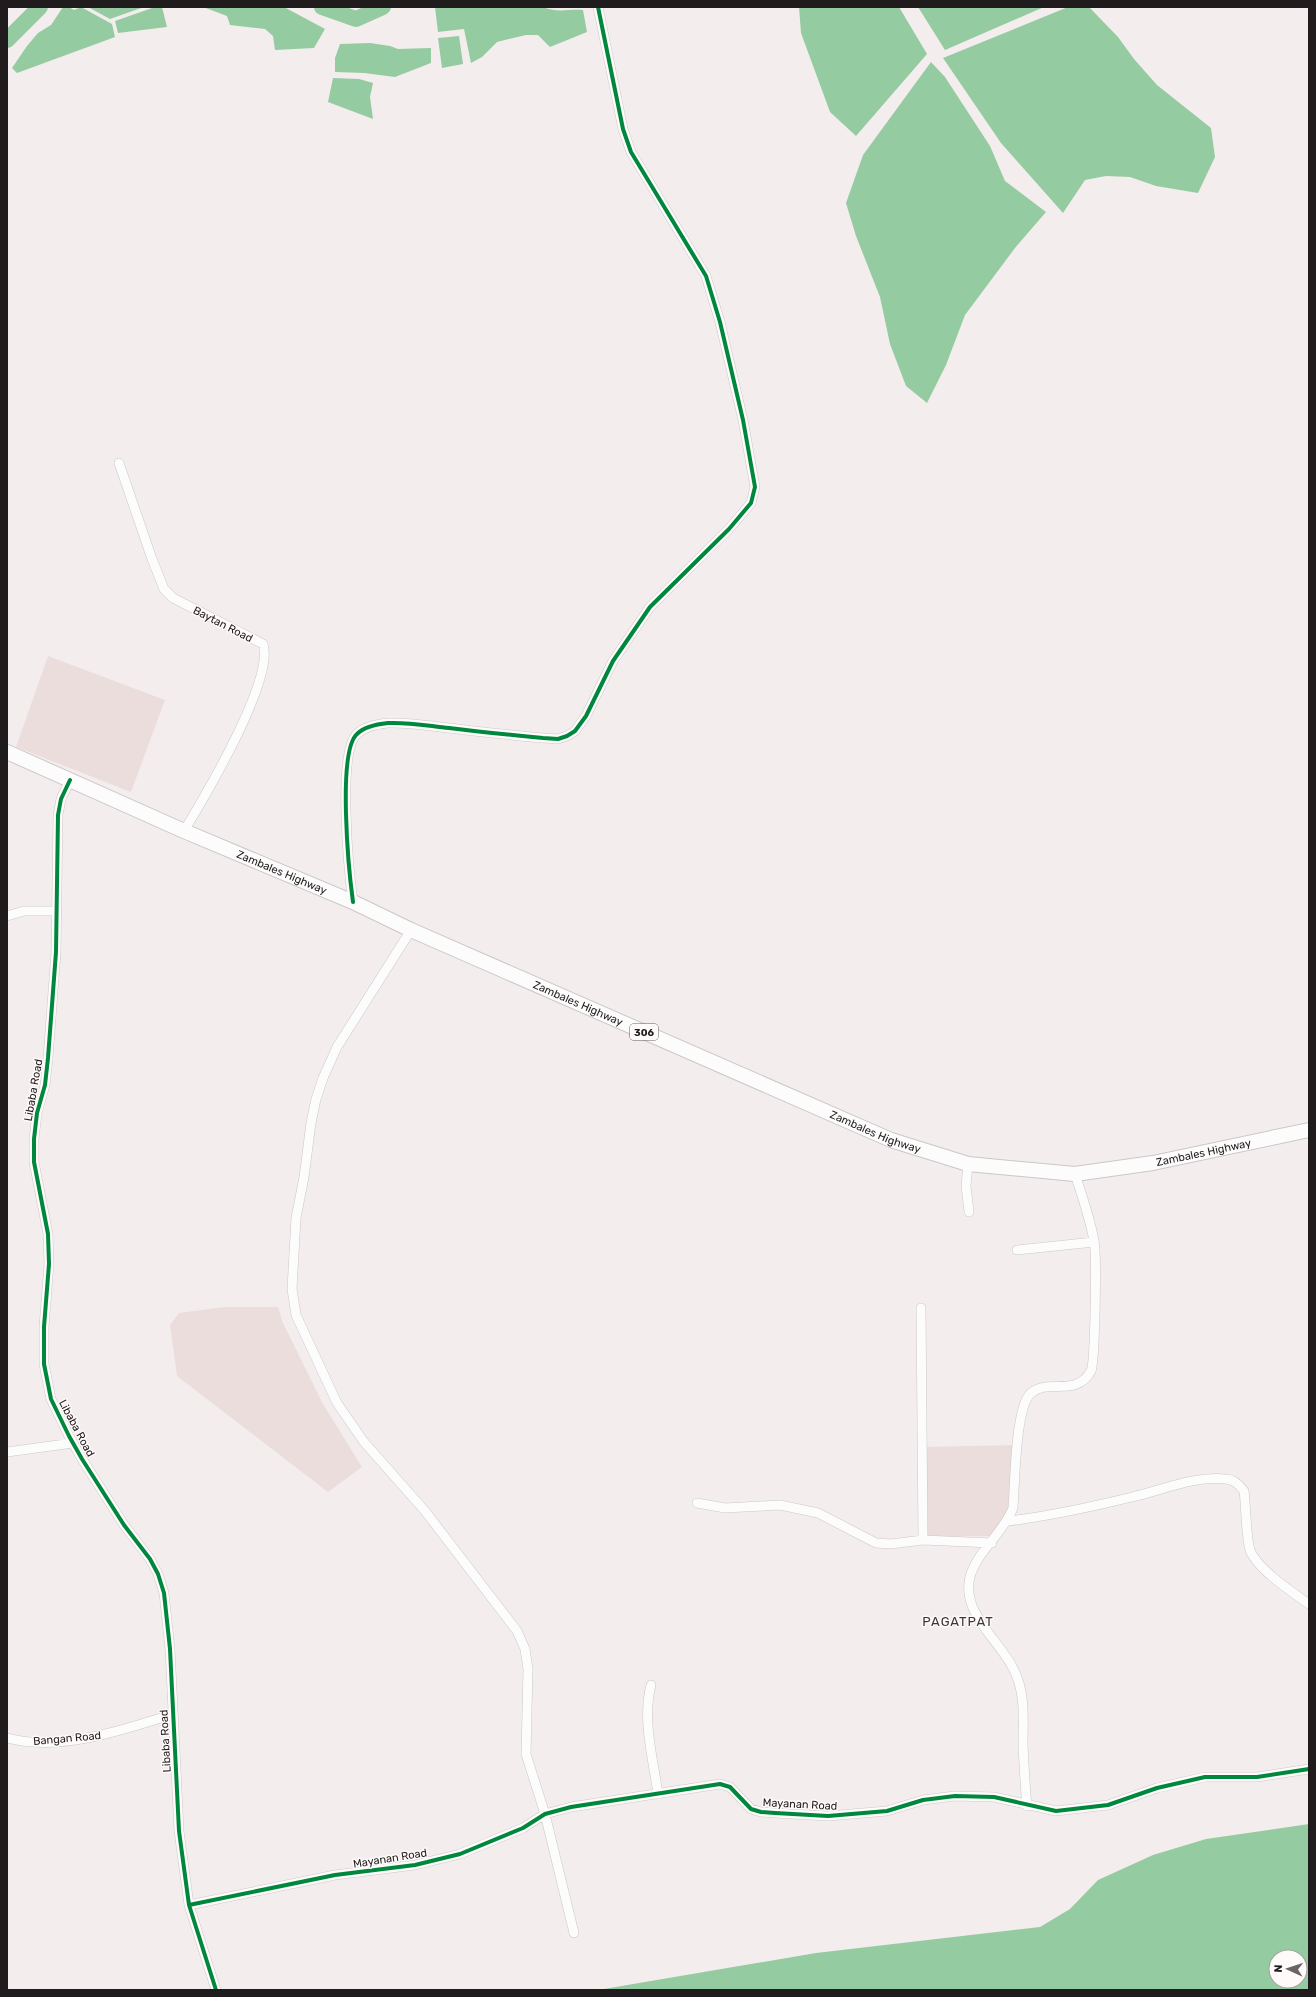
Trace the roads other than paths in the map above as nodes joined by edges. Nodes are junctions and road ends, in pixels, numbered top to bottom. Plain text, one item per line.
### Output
1 (598, 7) edge
2 (118, 463) dead end
3 (7, 752) edge
4 (70, 780) junction
5 (184, 831) junction
6 (353, 902) junction
7 (56, 911) junction
8 (7, 916) edge
9 (412, 930) junction
10 (1309, 1130) edge
11 (968, 1164) junction
12 (1075, 1174) junction
13 (969, 1212) dead end
14 (1094, 1242) junction
15 (1017, 1250) dead end
16 (921, 1308) dead end
17 (74, 1443) junction
18 (7, 1452) edge
19 (697, 1503) dead end
20 (1008, 1521) junction
21 (924, 1540) junction
22 (992, 1543) junction
23 (1309, 1604) edge
24 (651, 1685) dead end
25 (173, 1714) junction
26 (7, 1738) edge
27 (1309, 1769) edge
28 (658, 1794) junction
29 (1027, 1806) junction
30 (545, 1814) junction
31 (189, 1905) junction
32 (574, 1933) dead end
33 (216, 1990) edge

1 - 6 street
2 - 5 street, Baytan Road
3 - 4 main road, Zambales Highway / 306
4 - 5 main road, Zambales Highway / 306
4 - 7 street, Libaba Road
5 - 6 main road, Zambales Highway / 306
6 - 9 main road, Zambales Highway / 306
7 - 8 street
7 - 17 street, Libaba Road
9 - 11 main road, Zambales Highway / 306
9 - 30 street
10 - 12 main road, Zambales Highway / 306
11 - 12 main road, Zambales Highway / 306
11 - 13 street
12 - 14 street
14 - 15 street
14 - 20 street
16 - 21 street
17 - 18 street
17 - 25 street, Libaba Road
19 - 21 street
20 - 22 street
20 - 23 street
21 - 22 street
22 - 29 street
24 - 28 street
25 - 26 street, Bangan Road
25 - 31 street, Libaba Road
27 - 29 street, Mayanan Road
28 - 29 street, Mayanan Road
28 - 30 street, Mayanan Road
30 - 31 street, Mayanan Road
30 - 32 street
31 - 33 street, Libaba Road

